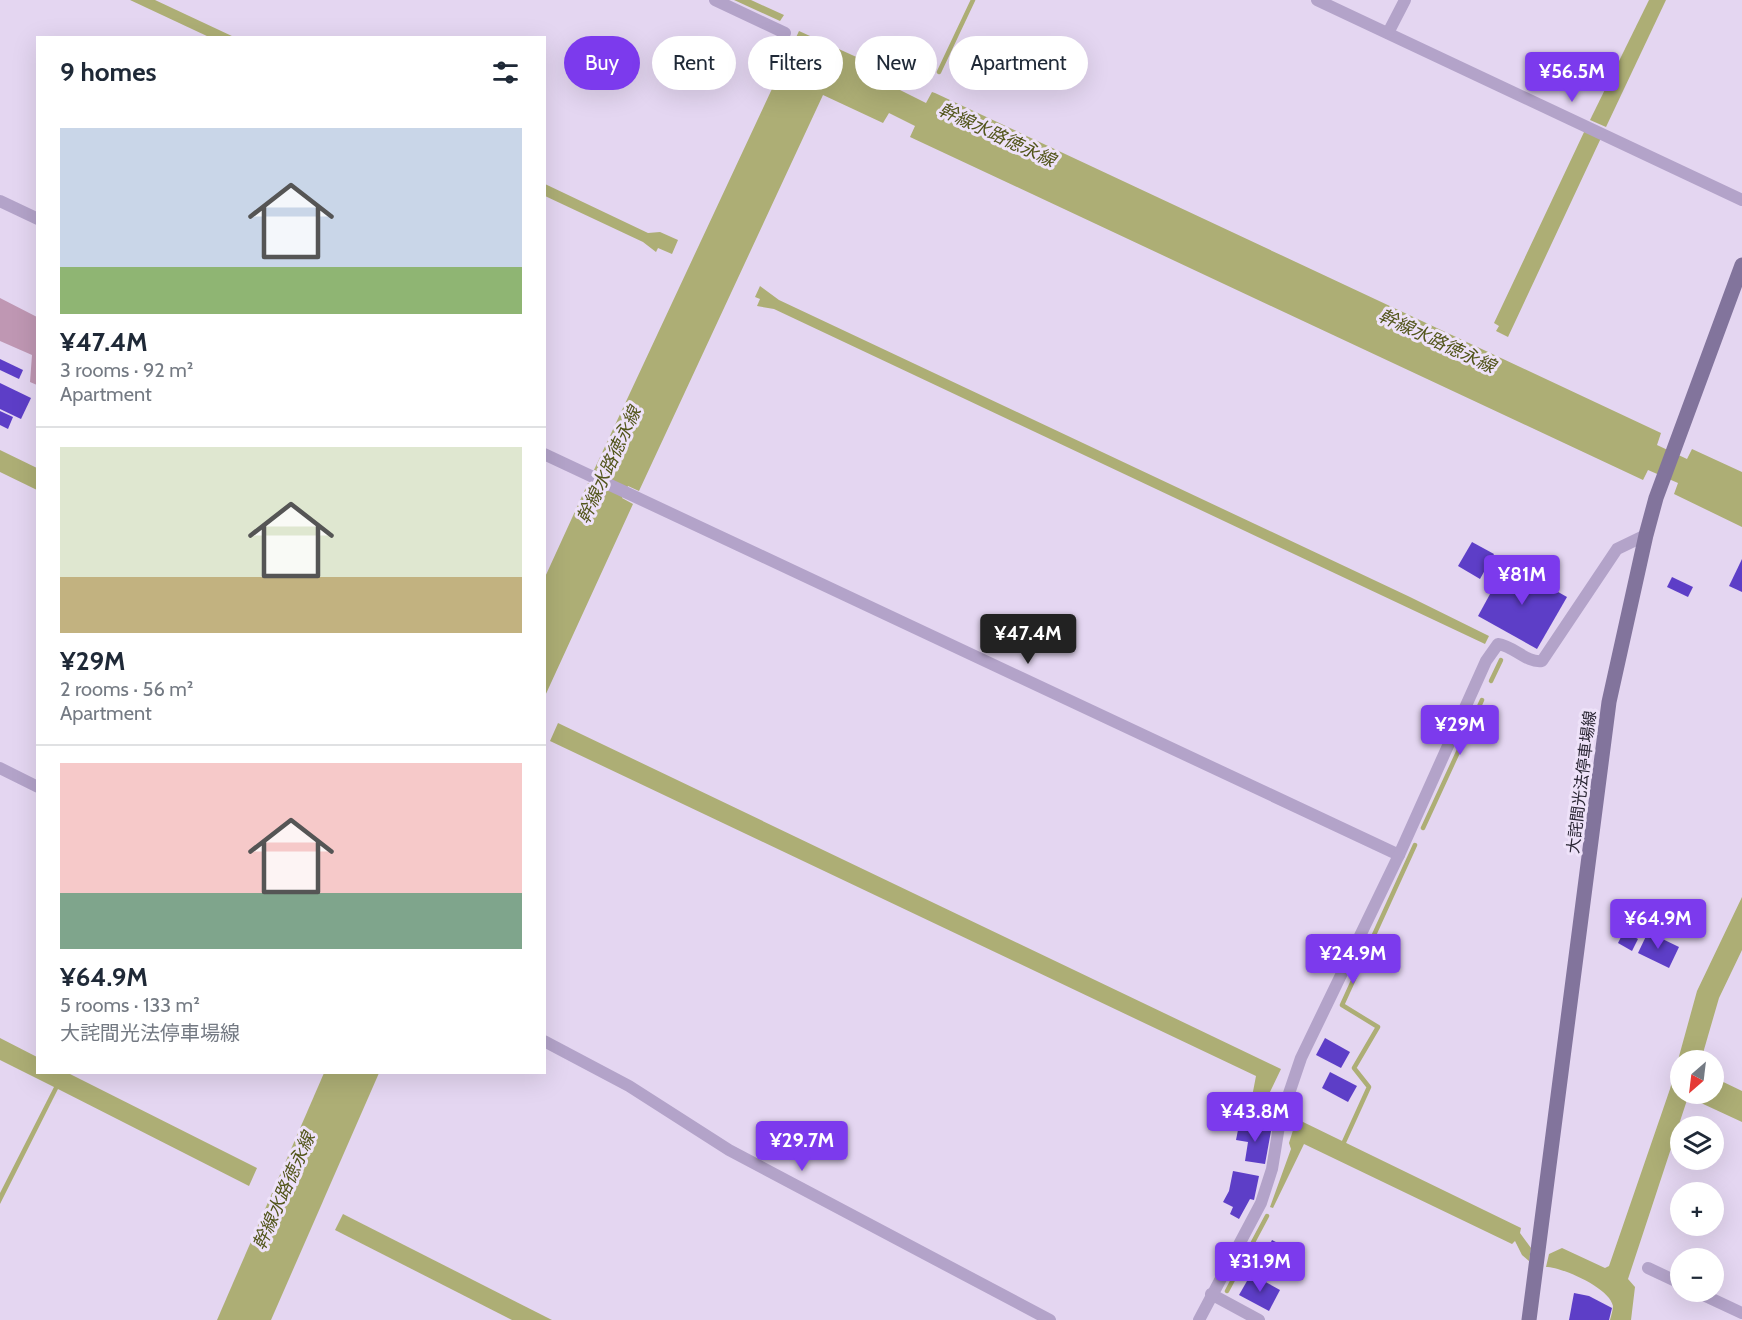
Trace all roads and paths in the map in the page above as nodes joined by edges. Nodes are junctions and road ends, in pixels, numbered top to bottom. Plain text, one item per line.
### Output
1 (715, 0) edge
2 (1317, 0) edge
3 (1405, 0) edge
4 (785, 33) dead end
5 (1388, 33) junction
6 (1742, 200) edge
7 (0, 201) edge
8 (36, 218) edge
9 (1742, 265) edge
10 (546, 455) edge
11 (1646, 535) junction
12 (0, 768) edge
13 (36, 786) edge
14 (1399, 855) junction
15 (546, 1042) edge
16 (1648, 1268) dead end
17 (1670, 1279) edge
18 (1211, 1294) junction
19 (1718, 1302) edge
20 (1742, 1313) edge
21 (1050, 1320) edge
22 (1199, 1320) edge
23 (1259, 1320) edge
24 (1529, 1320) edge

1 - 4 street
2 - 5 street
3 - 5 street
5 - 6 street
7 - 8 street
9 - 11 main road, 大詫間光法停車場線
10 - 14 street
11 - 14 street
11 - 24 main road, 大詫間光法停車場線
12 - 13 street
14 - 18 street
15 - 21 street
16 - 17 street
18 - 22 street
18 - 23 street
19 - 20 street

